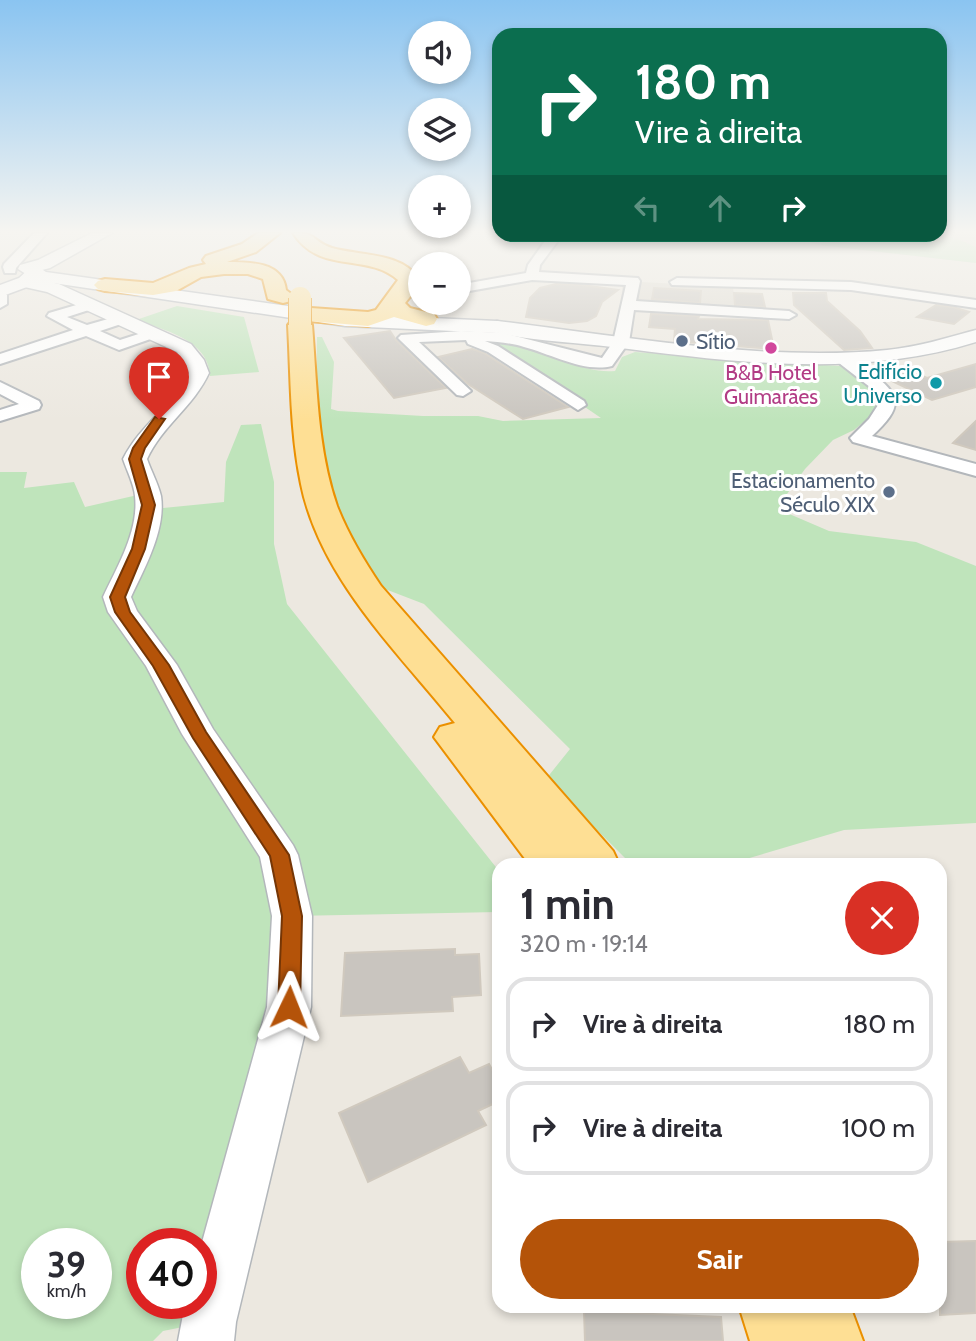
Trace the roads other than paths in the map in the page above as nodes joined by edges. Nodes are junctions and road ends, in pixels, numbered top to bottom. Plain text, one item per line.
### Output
1 (81, 296) edge
2 (108, 296) edge
3 (132, 296) edge
4 (224, 296) edge
5 (277, 296) edge
6 (283, 296) edge
7 (303, 296) edge
8 (309, 296) edge
9 (396, 296) edge
10 (404, 296) edge
11 (632, 296) edge
12 (918, 296) edge
13 (97, 300) junction
14 (304, 300) junction
15 (976, 304) edge
16 (630, 305) junction
17 (397, 313) junction
18 (789, 315) dead end
19 (497, 327) joint
20 (154, 333) junction
21 (448, 336) junction
22 (976, 336) edge
23 (621, 342) junction
24 (0, 359) edge
25 (845, 360) junction
26 (0, 387) edge
27 (463, 391) dead end
28 (578, 405) dead end
29 (0, 416) edge
30 (976, 470) edge
31 (550, 858) edge
32 (591, 858) edge
33 (775, 1313) edge
34 (819, 1313) edge
35 (206, 1341) edge
36 (784, 1341) edge
37 (829, 1341) edge

1 - 13 street
2 - 13 highway
3 - 13 highway
4 - 14 main road
5 - 14 main road
6 - 14 highway
7 - 14 highway
8 - 14 highway
9 - 17 highway
10 - 17 highway
11 - 16 street
12 - 15 street
13 - 20 street
13 - 20 street
13 - 24 street
14 - 17 highway
14 - 31 highway
14 - 32 highway
16 - 18 street
16 - 23 street
17 - 19 main road
19 - 23 street
20 - 35 street
21 - 23 street
21 - 27 street
21 - 28 street
22 - 25 street
23 - 25 street
25 - 30 street
26 - 29 street
33 - 36 highway
34 - 37 highway

